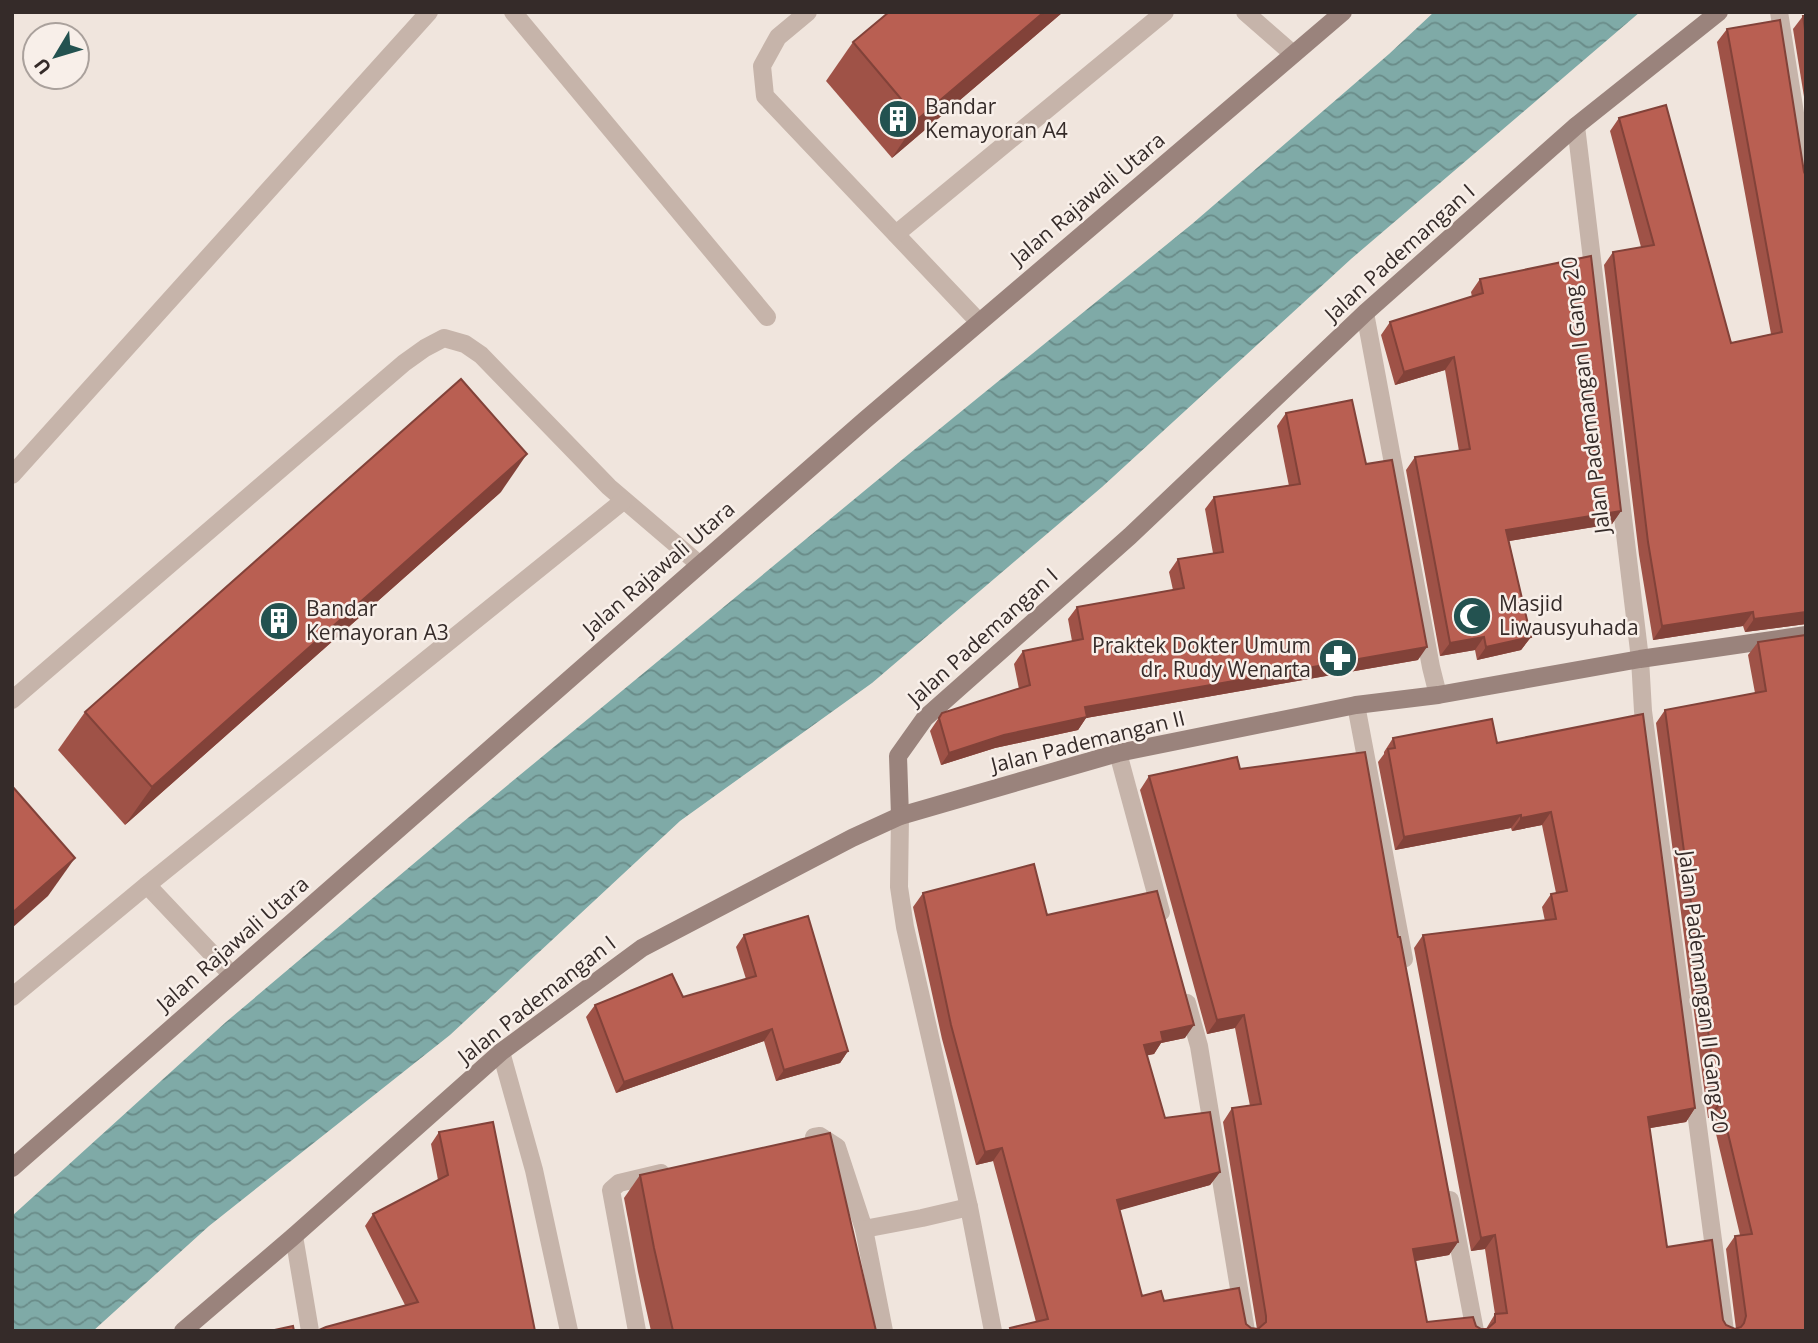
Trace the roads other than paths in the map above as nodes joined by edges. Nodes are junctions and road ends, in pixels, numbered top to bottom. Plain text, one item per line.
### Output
1 (429, 12) edge
2 (513, 12) edge
3 (808, 12) edge
4 (1166, 12) edge
5 (1245, 12) edge
6 (1343, 12) edge
7 (1719, 12) edge
8 (1779, 12) edge
9 (1293, 54) junction
10 (1576, 126) junction
11 (1806, 183) edge
12 (896, 234) junction
13 (1365, 313) junction
14 (767, 317) dead end
15 (979, 322) junction
16 (12, 475) edge
17 (623, 501) junction
18 (699, 564) junction
19 (1806, 635) edge
20 (1640, 659) junction
21 (1438, 695) junction
22 (12, 700) edge
23 (1356, 705) junction
24 (1118, 753) junction
25 (900, 816) junction
26 (146, 885) junction
27 (1166, 928) edge
28 (1406, 973) edge
29 (232, 975) junction
30 (1180, 981) edge
31 (12, 997) edge
32 (501, 1052) junction
33 (793, 1142) edge
34 (12, 1168) edge
35 (672, 1170) edge
36 (1448, 1189) edge
37 (958, 1209) junction
38 (864, 1229) junction
39 (294, 1236) junction
40 (183, 1331) edge
41 (310, 1331) edge
42 (569, 1331) edge
43 (637, 1331) edge
44 (884, 1331) edge
45 (993, 1331) edge
46 (1246, 1331) edge
47 (1475, 1331) edge
48 (1724, 1331) edge

1 - 16 street
2 - 14 street
3 - 12 street
4 - 12 street
5 - 9 street
6 - 9 street, Jalan Rajawali Utara
7 - 10 street, Jalan Pademangan I
8 - 11 street
9 - 15 street, Jalan Rajawali Utara
10 - 13 street, Jalan Pademangan I
10 - 20 street, Jalan Pademangan I Gang 20
12 - 15 street
13 - 21 street
13 - 25 street, Jalan Pademangan I
15 - 18 street, Jalan Rajawali Utara
17 - 18 street
17 - 22 street
17 - 26 street
18 - 29 street, Jalan Rajawali Utara
19 - 20 street, Jalan Pademangan II
20 - 21 street, Jalan Pademangan II
20 - 48 street, Jalan Pademangan II Gang 20
21 - 23 street, Jalan Pademangan II
23 - 24 street, Jalan Pademangan II
23 - 28 street
24 - 25 street, Jalan Pademangan II
24 - 27 street
25 - 32 street, Jalan Pademangan I
25 - 37 street
26 - 29 street
26 - 31 street
29 - 34 street, Jalan Rajawali Utara
30 - 46 street
32 - 39 street, Jalan Pademangan I
32 - 42 street
33 - 38 street
35 - 43 street
36 - 47 street
37 - 38 street
37 - 45 street
38 - 44 street
39 - 40 street, Jalan Pademangan I
39 - 41 street

